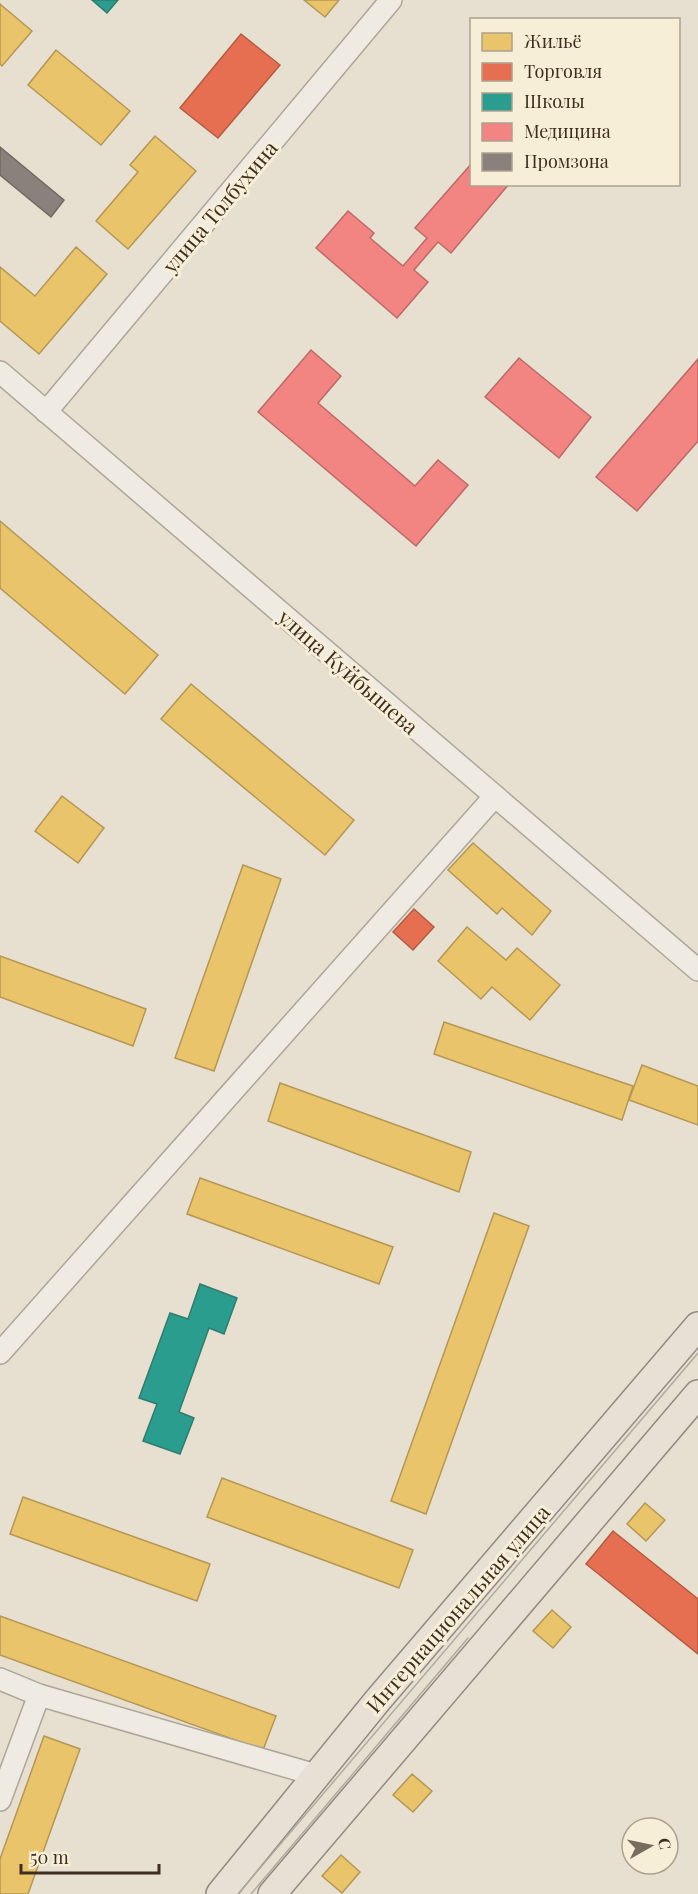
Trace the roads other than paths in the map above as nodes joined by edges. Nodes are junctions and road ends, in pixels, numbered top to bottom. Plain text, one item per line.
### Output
1 (391, 0) edge
2 (0, 372) edge
3 (46, 412) junction
4 (495, 796) junction
5 (698, 970) edge
6 (698, 1326) edge
7 (0, 1353) edge
8 (698, 1394) edge
9 (0, 1679) edge
10 (39, 1695) junction
11 (316, 1775) junction
12 (1, 1796) edge
13 (220, 1894) edge
14 (272, 1894) edge

1 - 3 street, улица Толбухина
2 - 3 street, улица Куйбышева
3 - 4 street, улица Куйбышева
4 - 5 street, улица Куйбышева
4 - 7 street
6 - 11 main road, Интернациональная улица
8 - 14 main road, Интернациональная улица
9 - 10 street
10 - 11 street
10 - 12 street
11 - 13 main road, Интернациональная улица

